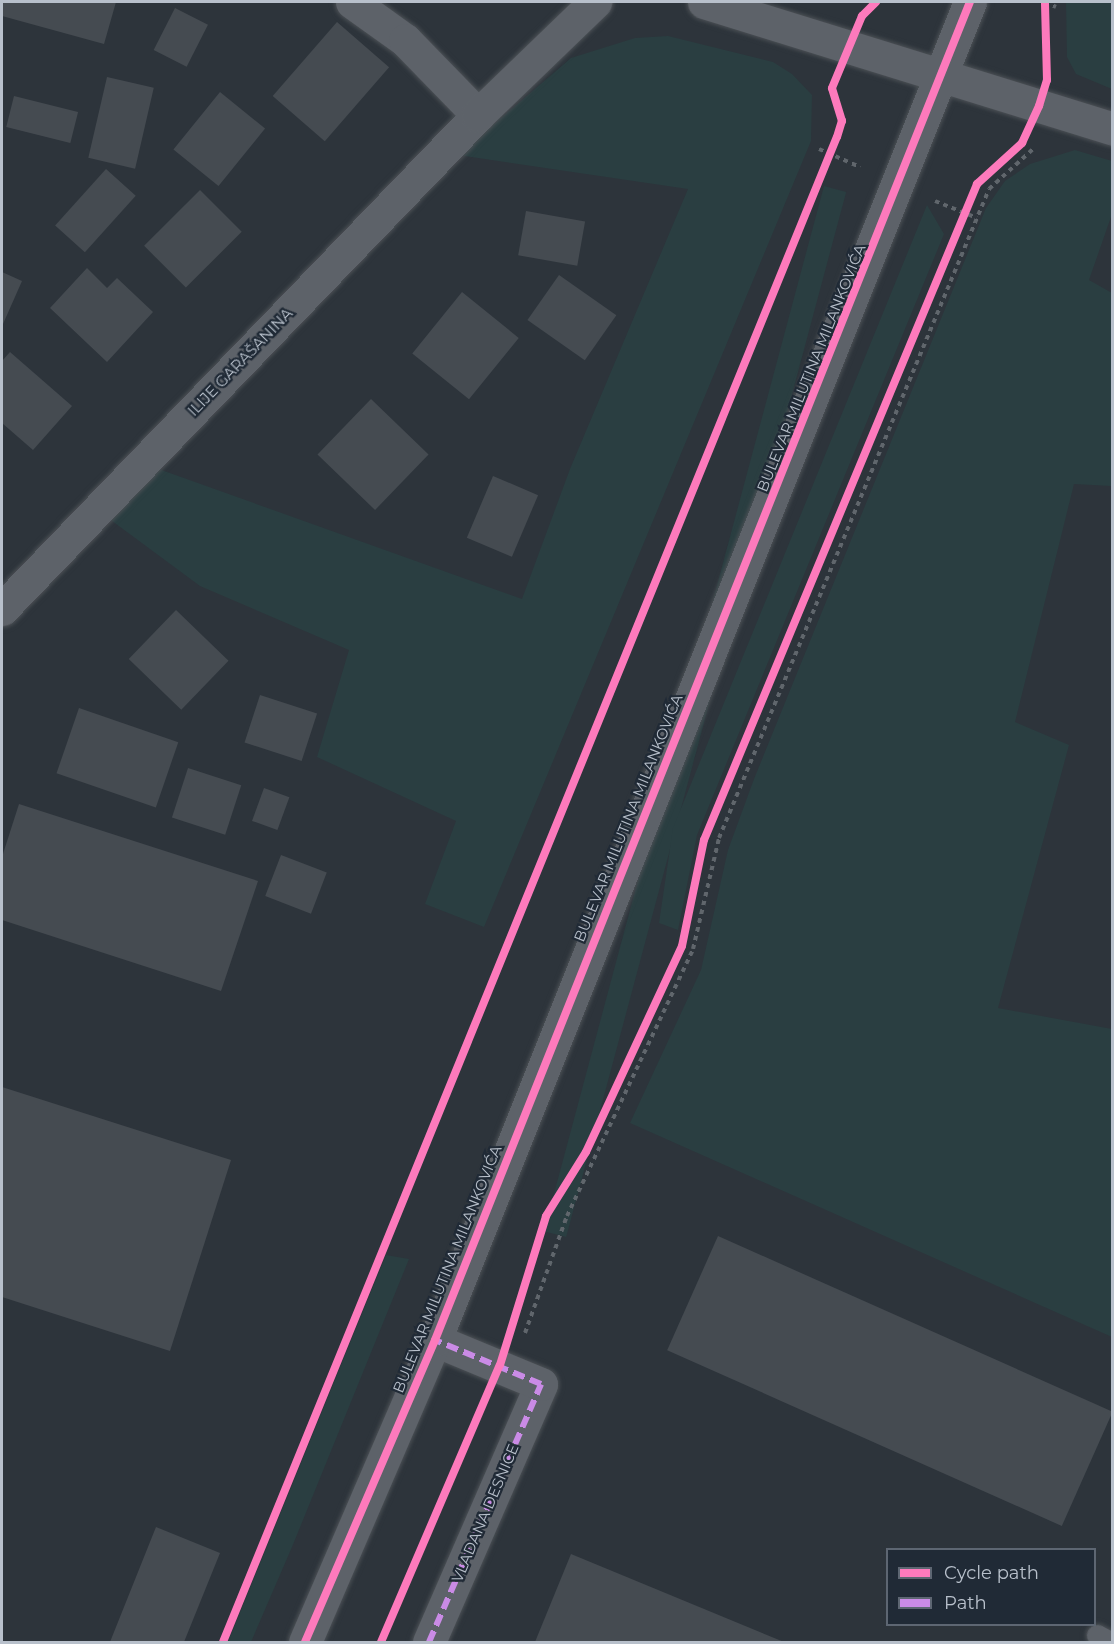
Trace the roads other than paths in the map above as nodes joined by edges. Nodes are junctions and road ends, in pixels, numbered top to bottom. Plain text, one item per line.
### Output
1 (352, 2) edge
2 (595, 2) edge
3 (704, 2) edge
4 (970, 2) edge
5 (938, 76) junction
6 (478, 115) junction
7 (1113, 128) edge
8 (2, 609) edge
9 (435, 1340) junction
10 (305, 1642) edge
11 (429, 1642) edge

1 - 6 street
2 - 6 street, ILIJE GARAŠANINA
3 - 5 street
4 - 5 street, BULEVAR MILUTINA MILANKOVIĆA
5 - 7 street
5 - 9 street, BULEVAR MILUTINA MILANKOVIĆA
6 - 8 street, ILIJE GARAŠANINA
9 - 10 street, BULEVAR MILUTINA MILANKOVIĆA
9 - 11 street, VLADANA DESNICE

